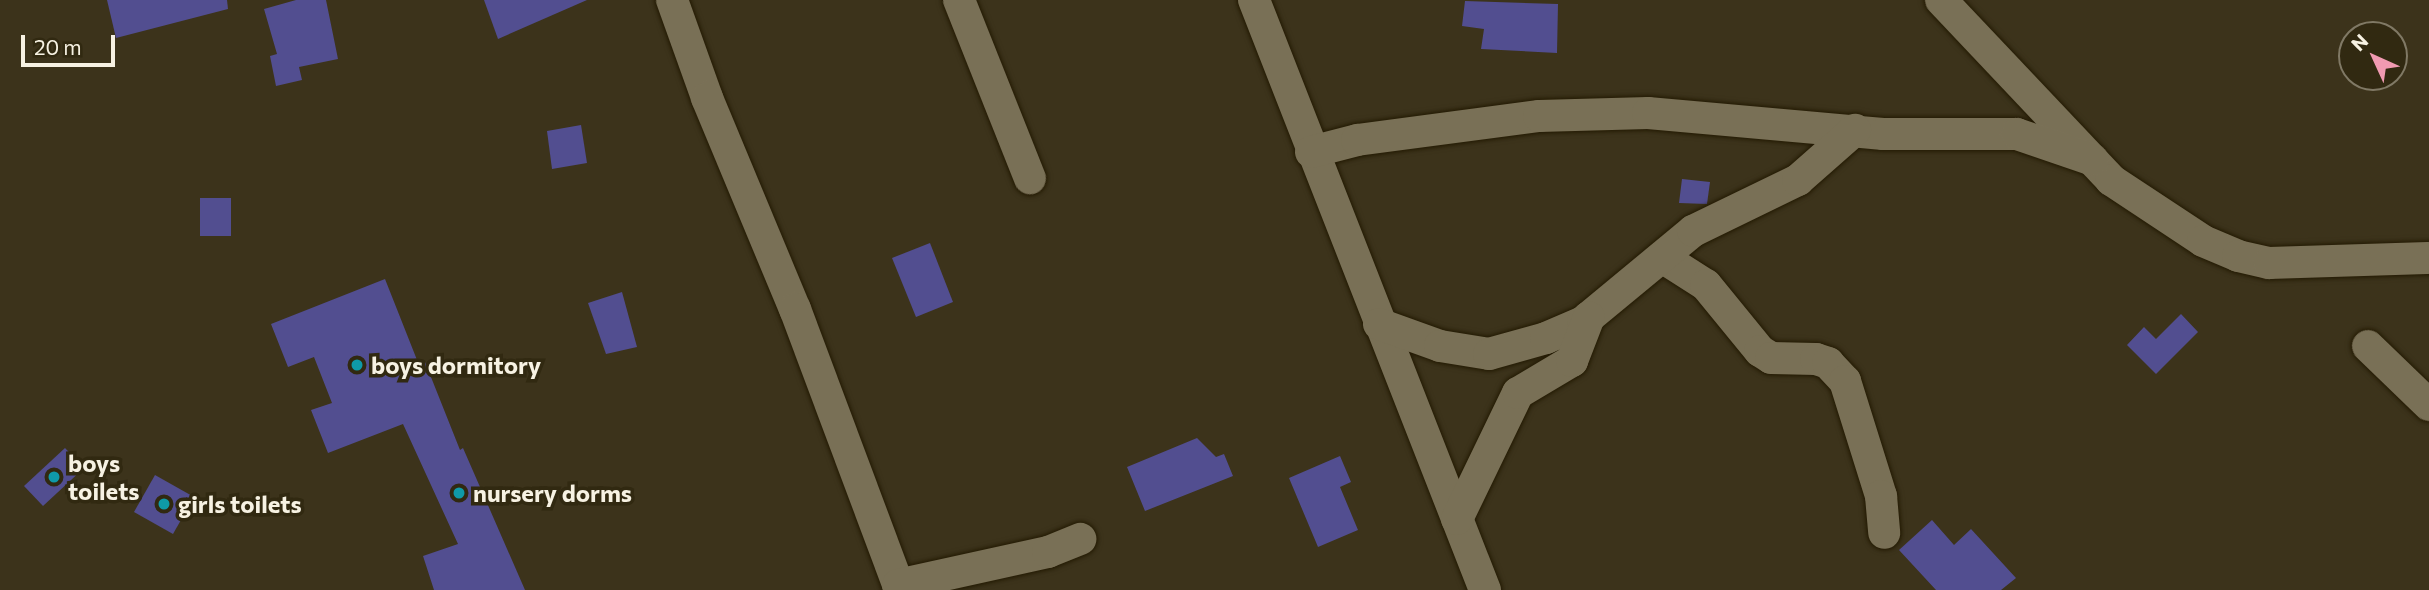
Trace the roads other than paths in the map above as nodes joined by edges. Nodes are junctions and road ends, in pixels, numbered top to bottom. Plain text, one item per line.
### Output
1 (672, 0) edge
2 (959, 0) edge
3 (1254, 0) edge
4 (1941, 0) edge
5 (1855, 130) junction
6 (1311, 152) junction
7 (2093, 160) junction
8 (1030, 178) dead end
9 (1662, 257) junction
10 (2429, 258) edge
11 (1589, 317) junction
12 (1379, 324) junction
13 (2368, 346) dead end
14 (2429, 405) edge
15 (1457, 519) junction
16 (1884, 533) dead end
17 (1081, 540) dead end
18 (899, 588) edge
19 (1485, 590) edge

1 - 18 street
2 - 8 street
3 - 6 street
4 - 7 street
5 - 6 street
5 - 7 street
5 - 9 street
6 - 12 street
7 - 10 street
9 - 11 street
9 - 16 street
11 - 12 street
11 - 15 street
12 - 15 street
13 - 14 street
15 - 19 street
17 - 18 street

